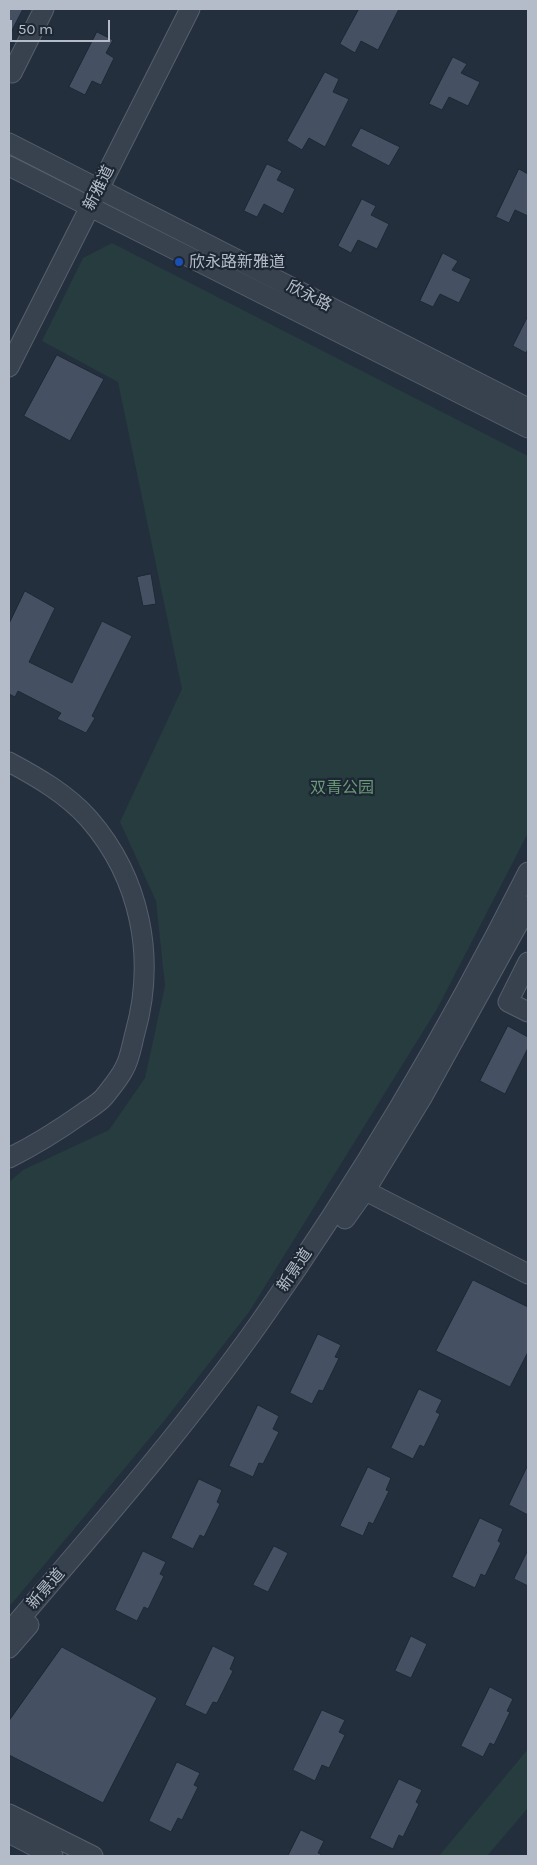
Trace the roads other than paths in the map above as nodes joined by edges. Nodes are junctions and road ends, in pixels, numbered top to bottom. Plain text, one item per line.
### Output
1 (44, 9) edge
2 (179, 9) edge
3 (190, 9) edge
4 (9, 71) edge
5 (9, 143) edge
6 (9, 166) edge
7 (95, 186) junction
8 (85, 205) junction
9 (9, 343) edge
10 (9, 367) edge
11 (528, 408) edge
12 (528, 428) edge
13 (9, 762) edge
14 (528, 872) edge
15 (528, 906) edge
16 (528, 962) edge
17 (528, 1012) edge
18 (9, 1158) edge
19 (362, 1183) junction
20 (528, 1263) edge
21 (528, 1274) edge
22 (9, 1632) edge
23 (9, 1648) edge
24 (9, 1814) edge
25 (9, 1833) edge
26 (53, 1856) edge
27 (94, 1856) edge

1 - 4 street
2 - 7 street, 新雅道
3 - 7 street, 新雅道
5 - 7 street, 欣永路
6 - 8 street, 欣永路
7 - 8 street, 新雅道
7 - 11 street, 欣永路
8 - 9 street, 新雅道
8 - 10 street, 新雅道
8 - 12 street, 欣永路
13 - 18 street
14 - 19 street, 新景道
15 - 19 street, 新景道
16 - 17 street
19 - 20 street
19 - 21 street
19 - 22 street, 新景道
19 - 23 street, 新景道
24 - 27 street
25 - 26 street

